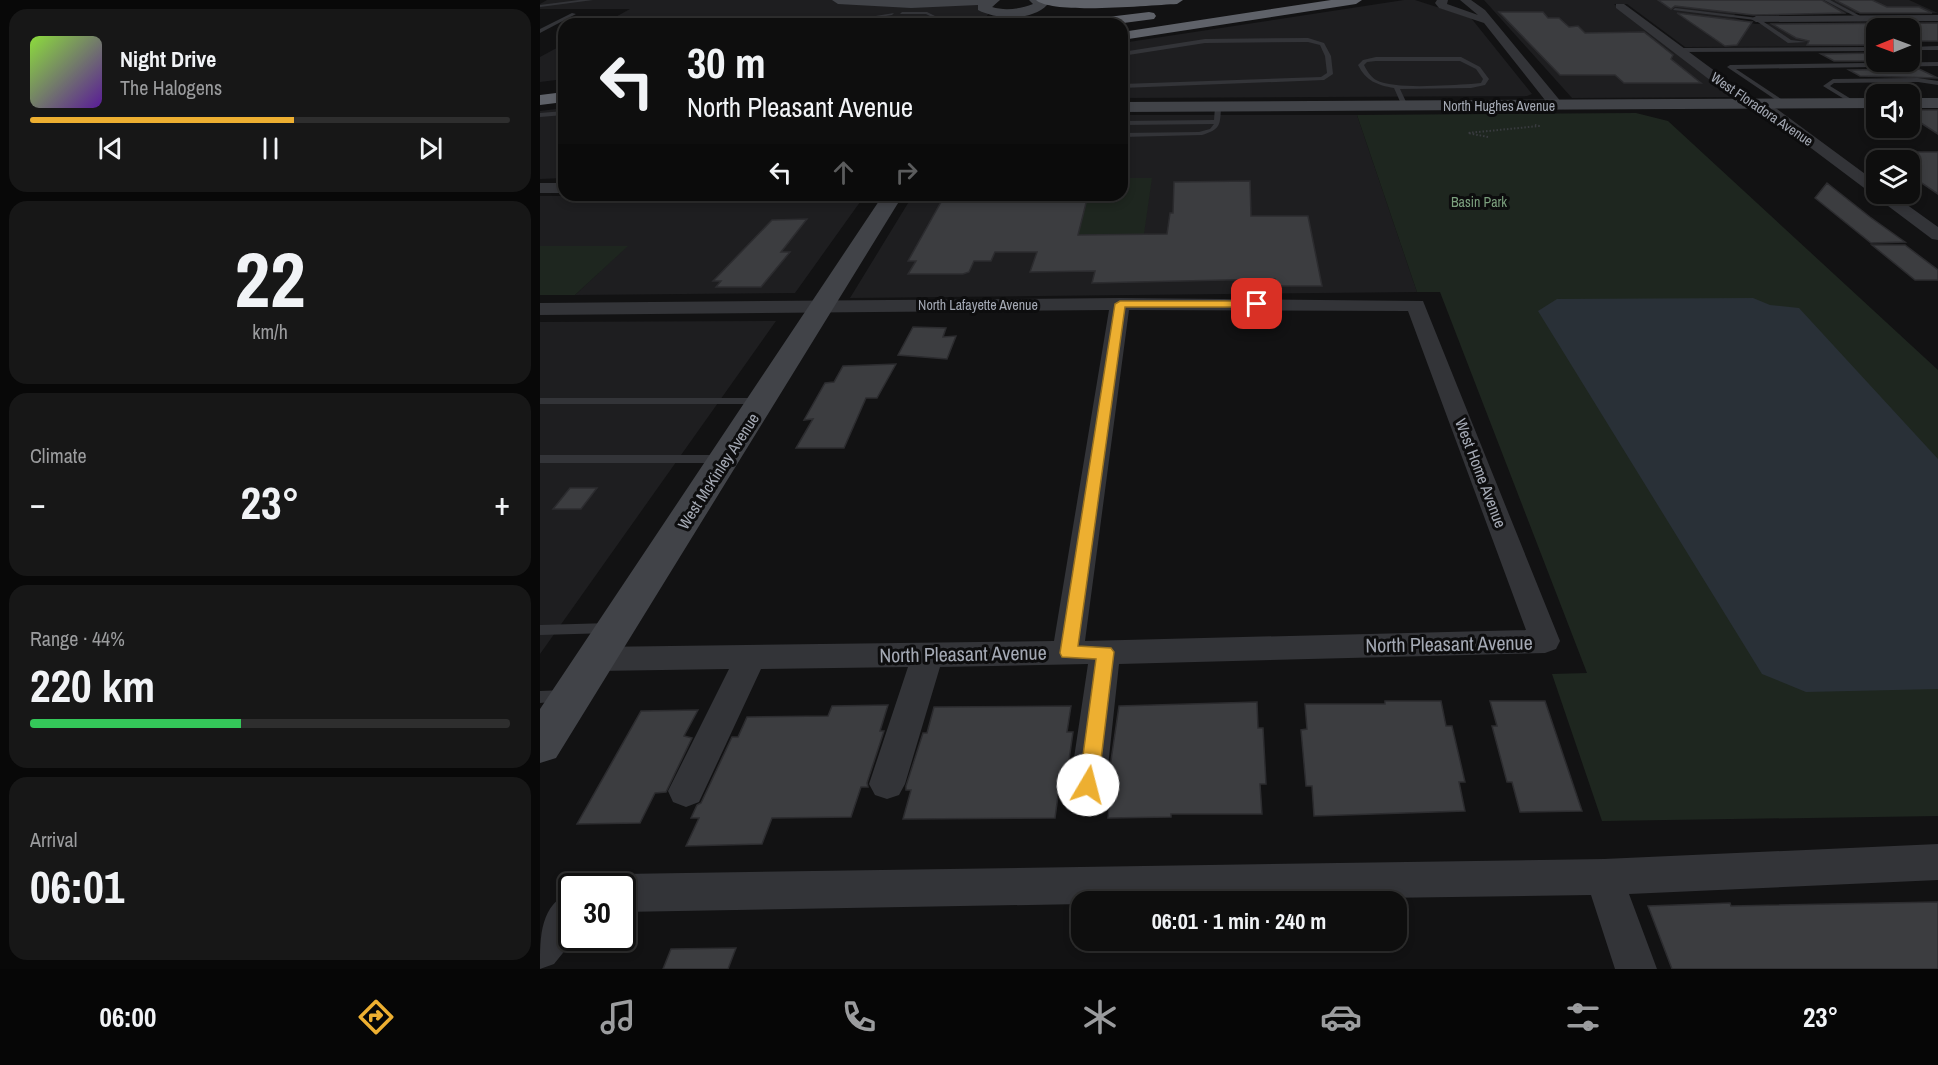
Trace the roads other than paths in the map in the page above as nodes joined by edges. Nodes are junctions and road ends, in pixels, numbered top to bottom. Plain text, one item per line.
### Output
1 (591, 0) edge
2 (838, 0) edge
3 (1035, 0) edge
4 (1042, 0) edge
5 (1276, 0) edge
6 (1330, 0) edge
7 (1356, 0) edge
8 (1443, 0) edge
9 (1466, 0) edge
10 (1826, 0) edge
11 (993, 4) edge
12 (540, 6) edge
13 (1181, 6) edge
14 (1620, 6) dead end
15 (1220, 7) dead end
16 (906, 9) junction
17 (1675, 9) dead end
18 (1024, 11) junction
19 (574, 14) dead end
20 (566, 18) edge
21 (859, 18) edge
22 (927, 18) edge
23 (1010, 18) edge
24 (1116, 18) edge
25 (1862, 18) junction
26 (1938, 18) edge
27 (1756, 19) junction
28 (558, 22) edge
29 (1488, 22) junction
30 (1128, 25) edge
31 (540, 31) edge
32 (1128, 35) edge
33 (1837, 42) dead end
34 (1938, 48) edge
35 (1866, 49) edge
36 (1920, 49) edge
37 (1679, 50) junction
38 (1128, 53) edge
39 (1938, 64) edge
40 (1938, 83) edge
41 (1128, 86) edge
42 (1396, 87) junction
43 (558, 89) edge
44 (540, 91) edge
45 (558, 98) edge
46 (540, 100) edge
47 (1854, 103) junction
48 (1866, 103) edge
49 (1920, 103) edge
50 (1938, 103) edge
51 (1755, 104) junction
52 (1785, 104) junction
53 (1405, 106) junction
54 (1557, 106) junction
55 (1128, 108) edge
56 (558, 114) edge
57 (540, 115) edge
58 (1218, 115) junction
59 (1128, 122) edge
60 (1128, 135) edge
61 (1866, 182) edge
62 (540, 188) edge
63 (558, 188) edge
64 (889, 201) edge
65 (1896, 204) edge
66 (1938, 235) edge
67 (1120, 304) junction
68 (1416, 305) joint
69 (823, 306) junction
70 (540, 309) edge
71 (540, 401) edge
72 (762, 401) junction
73 (540, 459) edge
74 (725, 459) junction
75 (617, 628) junction
76 (540, 630) edge
77 (1545, 641) joint
78 (1105, 652) junction
79 (1068, 653) junction
80 (928, 655) junction
81 (751, 657) junction
82 (596, 659) junction
83 (556, 696) edge
84 (540, 745) edge
85 (887, 784) dead end
86 (1088, 785) dead end
87 (686, 791) dead end
88 (1938, 862) edge
89 (1604, 877) junction
90 (636, 893) edge
91 (558, 927) edge
92 (540, 950) edge
93 (1636, 969) edge

1 - 12 lane
2 - 16 street
3 - 18 street
4 - 13 highway
5 - 15 highway
6 - 30 highway
7 - 32 highway
8 - 29 street
9 - 29 street
10 - 25 lane
11 - 16 street
11 - 18 street
13 - 24 highway
14 - 37 street, West Floradora Avenue
16 - 21 lane
16 - 22 lane
17 - 27 lane
18 - 23 street
19 - 20 lane
25 - 26 street
25 - 27 street
27 - 33 lane
28 - 31 lane
29 - 54 street
34 - 36 lane
35 - 37 lane
37 - 51 street, West Floradora Avenue
38 - 41 lane
39 - 52 lane
40 - 47 lane
42 - 42 lane
42 - 53 lane
43 - 44 highway
45 - 46 highway
47 - 48 street, North Hughes Avenue
47 - 52 street, North Hughes Avenue
49 - 50 street
51 - 52 street, North Hughes Avenue
51 - 54 street, North Hughes Avenue
51 - 61 street, West Floradora Avenue
53 - 54 street, North Hughes Avenue
53 - 58 street, North Hughes Avenue
55 - 58 street, North Hughes Avenue
56 - 57 lane
58 - 59 lane
58 - 60 lane
62 - 63 street
64 - 69 street, West McKinley Avenue
65 - 66 street
67 - 68 street, North Lafayette Avenue
67 - 69 street, North Lafayette Avenue
67 - 79 street
68 - 77 street, West Home Avenue
69 - 70 street, North Lafayette Avenue
69 - 72 street, West McKinley Avenue
71 - 72 lane
72 - 74 street, West McKinley Avenue
73 - 74 lane
74 - 75 street, West McKinley Avenue
75 - 76 lane
75 - 82 street, West McKinley Avenue
77 - 78 street, North Pleasant Avenue
78 - 79 street, North Pleasant Avenue
78 - 86 street
79 - 80 street, North Pleasant Avenue
80 - 81 street, North Pleasant Avenue
80 - 85 street
81 - 82 street, North Pleasant Avenue
81 - 87 street
82 - 83 street, West McKinley Avenue
83 - 84 street, West McKinley Avenue
88 - 89 street
89 - 90 street
89 - 93 street
91 - 92 street

